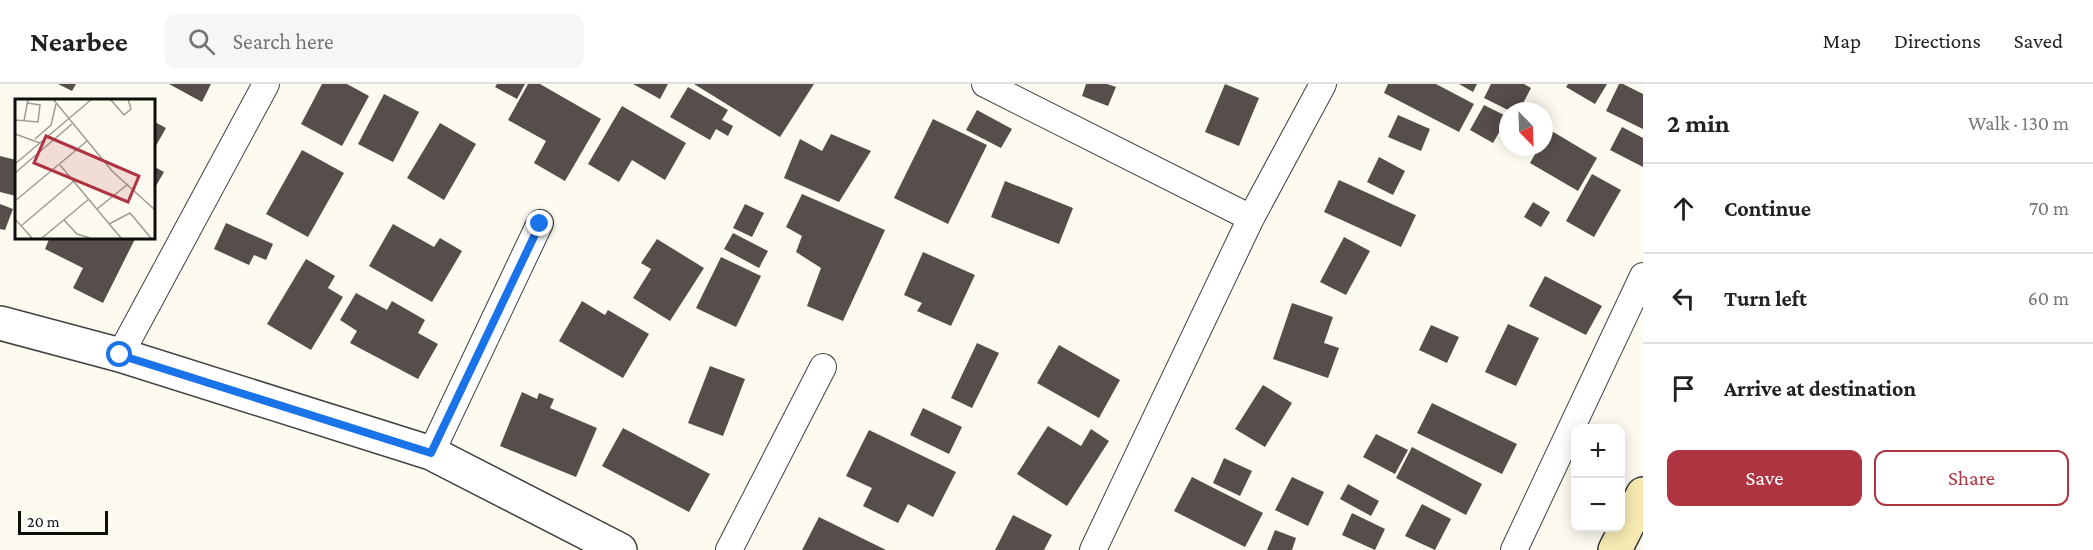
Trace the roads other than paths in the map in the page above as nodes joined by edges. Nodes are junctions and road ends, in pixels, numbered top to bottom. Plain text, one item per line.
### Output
1 (266, 84) edge
2 (985, 84) edge
3 (1323, 84) edge
4 (1251, 218) junction
5 (540, 224) dead end
6 (1643, 276) edge
7 (0, 323) edge
8 (120, 355) junction
9 (823, 368) dead end
10 (431, 453) junction
11 (1643, 495) edge
12 (620, 550) edge
13 (729, 550) edge
14 (1093, 550) edge
15 (1514, 550) edge
16 (1615, 550) edge

1 - 8 street
2 - 4 street
3 - 4 street
4 - 14 street
5 - 10 street
6 - 15 street
7 - 8 street
8 - 10 street
9 - 13 street
10 - 12 street
11 - 16 main road

